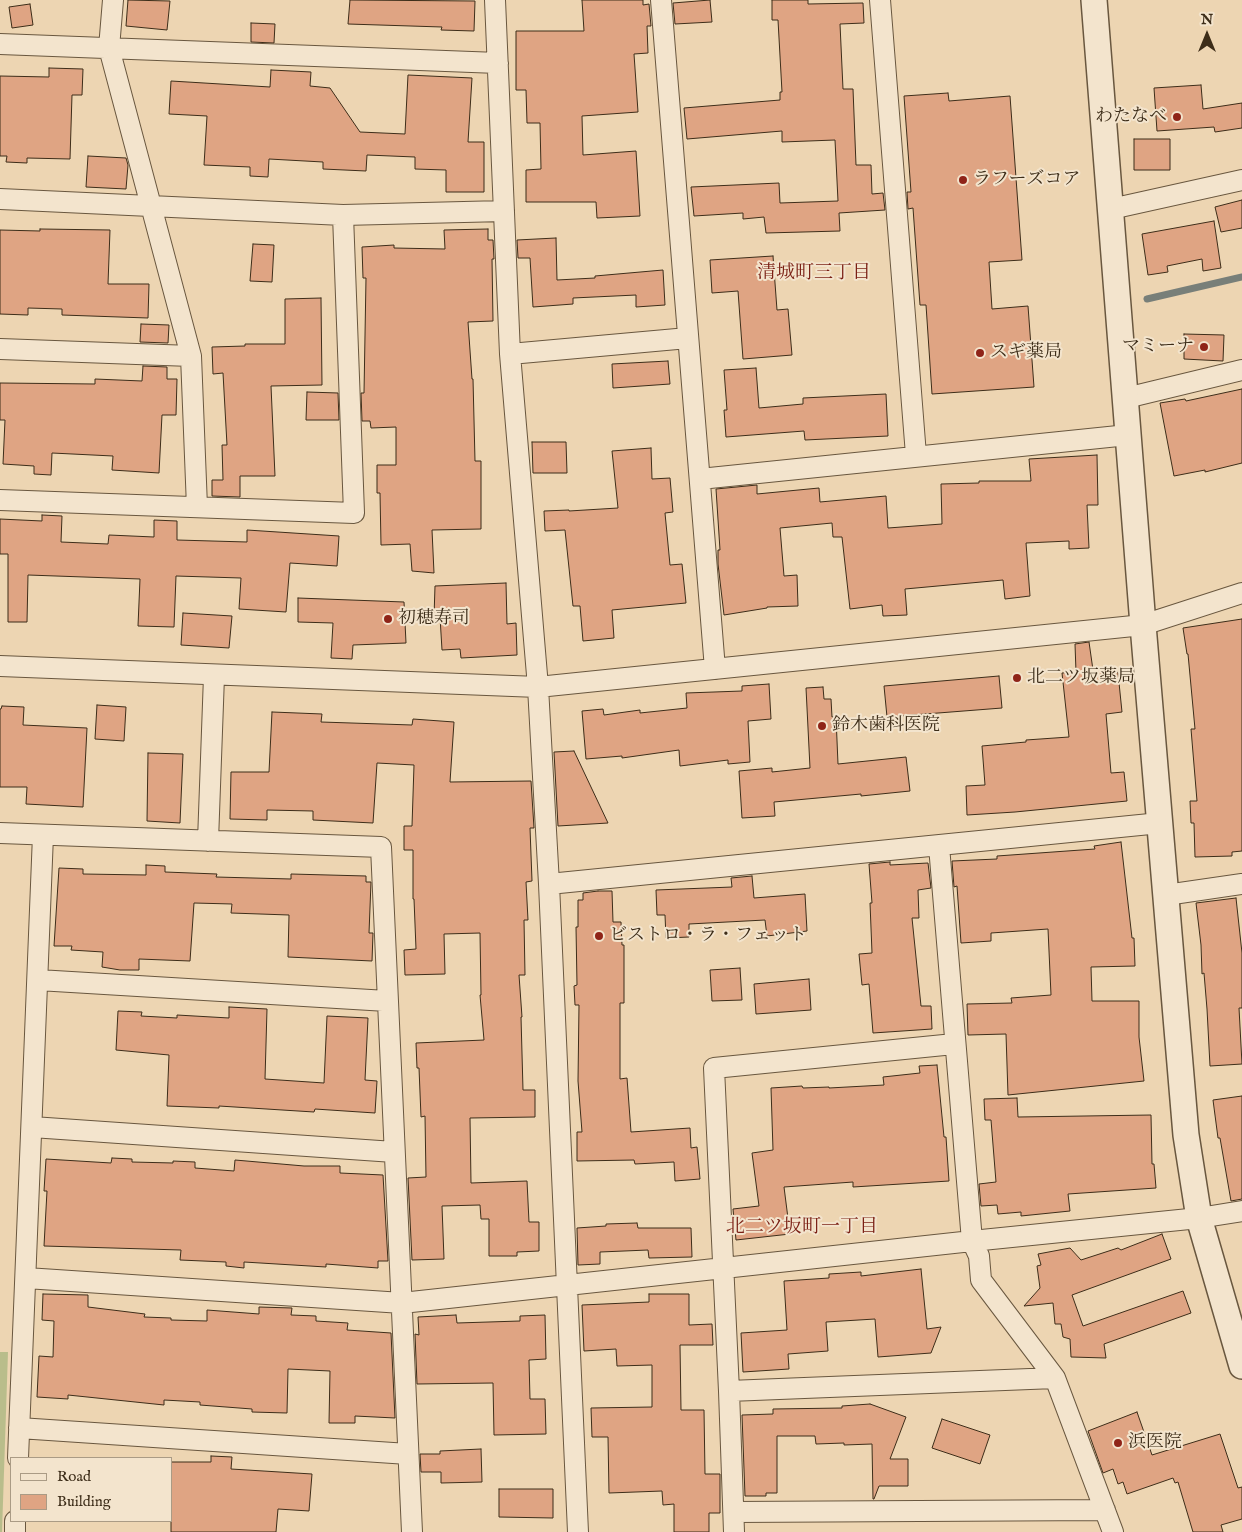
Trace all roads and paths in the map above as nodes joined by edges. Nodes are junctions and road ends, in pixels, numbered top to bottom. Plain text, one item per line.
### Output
1 (113, 0) edge
2 (495, 0) edge
3 (661, 0) edge
4 (880, 0) edge
5 (1094, 0) edge
6 (0, 44) edge
7 (109, 48) junction
8 (498, 63) junction
9 (1242, 180) edge
10 (0, 199) edge
11 (152, 205) junction
12 (1111, 209) junction
13 (504, 211) junction
14 (344, 215) junction
15 (688, 338) junction
16 (0, 349) edge
17 (510, 354) junction
18 (191, 356) junction
19 (1242, 370) edge
20 (1126, 398) junction
21 (1128, 434) junction
22 (916, 455) junction
23 (700, 479) junction
24 (0, 500) edge
25 (197, 507) junction
26 (1242, 593) edge
27 (1143, 625) junction
28 (0, 666) edge
29 (715, 668) junction
30 (214, 676) junction
31 (538, 687) junction
32 (1160, 822) junction
33 (0, 833) edge
34 (43, 835) junction
35 (208, 841) junction
36 (939, 846) junction
37 (549, 884) junction
38 (1242, 884) edge
39 (1166, 895) junction
40 (38, 980) junction
41 (387, 1002) junction
42 (954, 1044) junction
43 (32, 1127) junction
44 (394, 1152) junction
45 (1242, 1212) edge
46 (1199, 1218) junction
47 (972, 1241) junction
48 (724, 1269) junction
49 (26, 1278) junction
50 (568, 1286) junction
51 (402, 1303) junction
52 (1242, 1366) edge
53 (1055, 1378) junction
54 (729, 1391) junction
55 (19, 1428) junction
56 (408, 1454) junction
57 (18, 1457) edge
58 (1105, 1510) junction
59 (734, 1512) junction
60 (412, 1532) edge
61 (578, 1532) edge
62 (734, 1532) edge
63 (1113, 1532) edge

1 - 7 street
2 - 8 street
3 - 15 street
4 - 22 street
5 - 12 street
6 - 7 street
7 - 8 street
7 - 11 street
8 - 13 street
9 - 12 street
10 - 11 street
11 - 14 street
11 - 18 street
12 - 20 street
13 - 14 street
13 - 17 street
14 - 25 street
15 - 17 street
15 - 23 street
16 - 18 street
17 - 31 street
18 - 25 street
19 - 20 street
20 - 21 street
21 - 22 street
21 - 27 street
22 - 23 street
23 - 29 street
24 - 25 street
26 - 27 street
27 - 29 street
27 - 32 street
28 - 30 street
29 - 31 street
30 - 31 street
30 - 35 street
31 - 37 street
32 - 36 street
32 - 39 street
33 - 34 street
34 - 35 street
34 - 40 street
35 - 41 street
36 - 37 street
36 - 42 street
37 - 50 street
38 - 39 street
39 - 46 street
40 - 41 street
40 - 43 street
41 - 44 street
42 - 47 street
42 - 48 street
43 - 44 street
43 - 49 street
44 - 51 street
45 - 46 street
46 - 47 street
46 - 52 street
47 - 48 street
47 - 53 street
48 - 50 street
48 - 54 street
49 - 51 street
49 - 55 street
50 - 51 street
50 - 61 street
51 - 56 street
53 - 54 street
53 - 58 street
54 - 59 street
55 - 56 street
55 - 57 street
56 - 60 street
58 - 59 street
58 - 63 street
59 - 62 street

